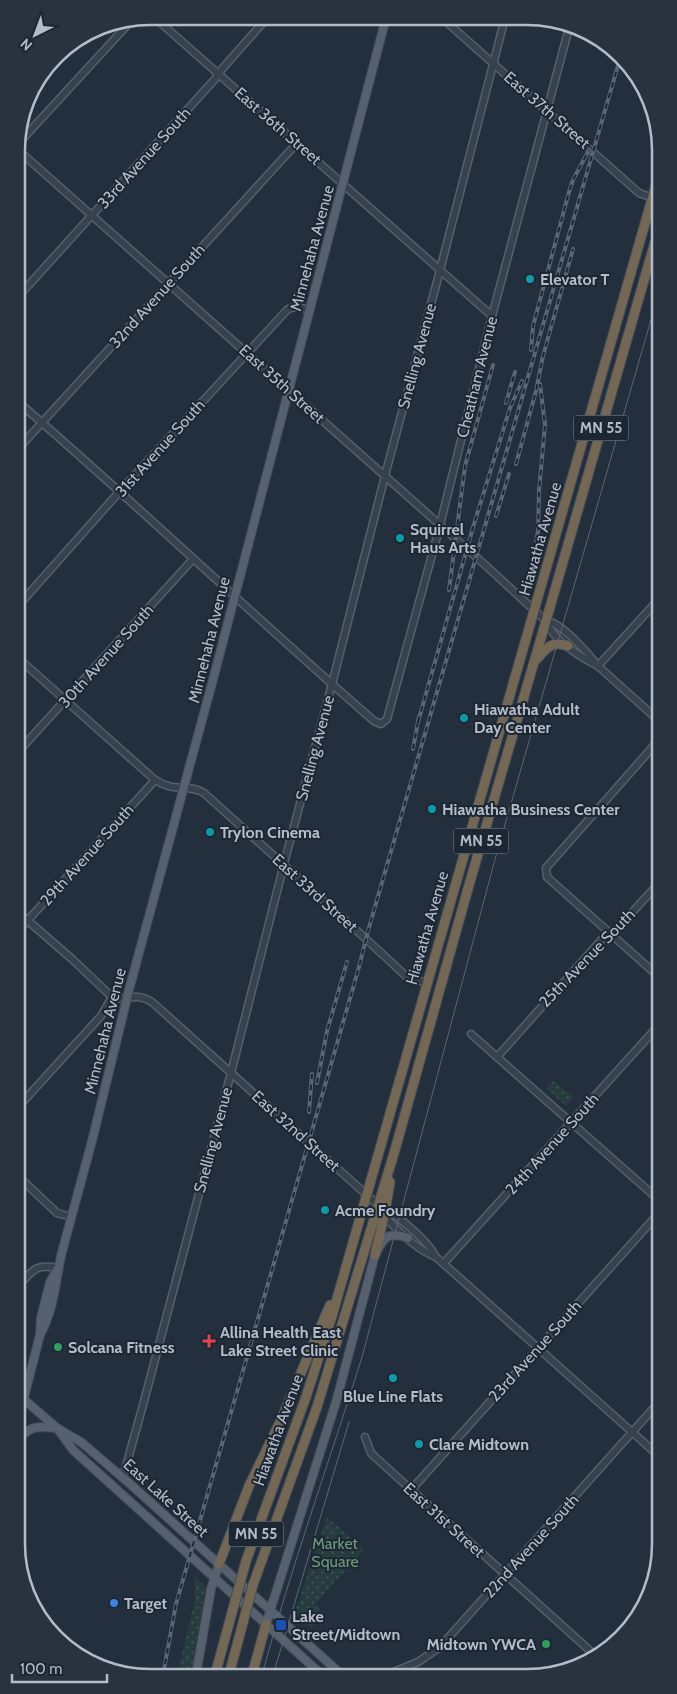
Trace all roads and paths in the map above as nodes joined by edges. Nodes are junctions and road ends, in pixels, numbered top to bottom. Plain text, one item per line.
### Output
1 (163, 25) edge
2 (261, 25) edge
3 (384, 25) edge
4 (450, 25) edge
5 (503, 25) edge
6 (126, 27) edge
7 (568, 32) edge
8 (493, 63) junction
9 (218, 74) junction
10 (547, 111) junction
11 (26, 138) edge
12 (297, 143) junction
13 (25, 154) edge
14 (343, 184) junction
15 (652, 198) edge
16 (652, 202) edge
17 (92, 215) junction
18 (652, 252) edge
19 (440, 270) junction
20 (169, 284) junction
21 (25, 289) edge
22 (310, 310) junction
23 (492, 316) junction
24 (247, 353) junction
25 (288, 390) junction
26 (25, 408) edge
27 (42, 422) junction
28 (25, 442) edge
29 (385, 475) junction
30 (120, 491) junction
31 (439, 524) junction
32 (193, 559) junction
33 (234, 596) junction
34 (25, 598) edge
35 (652, 607) edge
36 (535, 611) junction
37 (546, 621) junction
38 (568, 646) junction
39 (25, 664) edge
40 (532, 666) junction
41 (598, 666) junction
42 (332, 684) junction
43 (66, 700) junction
44 (652, 715) edge
45 (25, 744) edge
46 (652, 748) edge
47 (155, 780) junction
48 (184, 788) junction
49 (284, 864) junction
50 (652, 890) edge
51 (27, 921) junction
52 (25, 923) edge
53 (610, 933) junction
54 (652, 971) edge
55 (427, 983) junction
56 (112, 997) junction
57 (128, 997) junction
58 (652, 1033) edge
59 (472, 1034) dead end
60 (496, 1057) junction
61 (231, 1072) junction
62 (25, 1099) edge
63 (571, 1123) junction
64 (395, 1150) junction
65 (25, 1183) edge
66 (652, 1193) edge
67 (367, 1195) junction
68 (378, 1205) junction
69 (385, 1212) junction
70 (71, 1217) junction
71 (652, 1222) edge
72 (408, 1238) junction
73 (375, 1255) junction
74 (436, 1257) junction
75 (444, 1263) junction
76 (346, 1266) junction
77 (58, 1268) junction
78 (25, 1278) edge
79 (538, 1348) junction
80 (25, 1387) edge
81 (25, 1400) edge
82 (652, 1410) edge
83 (57, 1428) junction
84 (632, 1432) junction
85 (25, 1433) edge
86 (365, 1437) dead end
87 (652, 1450) edge
88 (123, 1477) junction
89 (411, 1490) junction
90 (219, 1564) junction
91 (505, 1575) junction
92 (214, 1578) junction
93 (269, 1610) junction
94 (266, 1624) junction
95 (590, 1651) edge
96 (197, 1669) edge
97 (217, 1669) edge
98 (231, 1669) edge
99 (254, 1669) edge
100 (316, 1669) edge
101 (335, 1669) edge
102 (401, 1669) edge

1 - 9 street, East 36th Street
2 - 9 street, 33rd Avenue South
3 - 14 main road, Minnehaha Avenue
4 - 8 street, East 37th Street
5 - 8 street, Snelling Avenue
6 - 11 street
7 - 10 street, Cheatham Avenue
8 - 10 street, East 37th Street
8 - 19 street, Snelling Avenue
9 - 12 street, East 36th Street
9 - 17 street, 33rd Avenue South
10 - 15 street, East 37th Street
10 - 23 street, Cheatham Avenue
12 - 14 street, East 36th Street
12 - 20 street, 32nd Avenue South
13 - 17 street, East 35th Street
14 - 19 street, East 36th Street
14 - 22 main road, Minnehaha Avenue
16 - 36 highway, Hiawatha Avenue / MN 55
17 - 20 street, East 35th Street
17 - 21 street, 33rd Avenue South
18 - 37 highway, Hiawatha Avenue / MN 55
19 - 23 street, East 36th Street
19 - 29 street, Snelling Avenue
20 - 24 street, East 35th Street
20 - 27 street, 32nd Avenue South
22 - 24 street, 31st Avenue South
22 - 25 main road, Minnehaha Avenue
23 - 31 street, Cheatham Avenue
24 - 25 street, East 35th Street
24 - 30 street, 31st Avenue South
25 - 29 street, East 35th Street
25 - 33 main road, Minnehaha Avenue
26 - 27 street
27 - 28 street, 32nd Avenue South
27 - 30 street
29 - 31 street, East 35th Street
29 - 42 street, Snelling Avenue
30 - 32 street
30 - 34 street, 31st Avenue South
31 - 36 street, East 35th Street
31 - 42 street, Cheatham Avenue
32 - 33 street
32 - 43 street, 30th Avenue South
33 - 42 street
33 - 48 main road, Minnehaha Avenue
35 - 41 street
36 - 37 street, East 35th Street
36 - 55 highway, Hiawatha Avenue / MN 55
37 - 38 street, East 35th Street
37 - 40 highway, Hiawatha Avenue / MN 55
37 - 41 street, East 35th Street
38 - 40 highway
38 - 41 street, East 35th Street
39 - 43 street, East 33rd Street
40 - 64 highway, Hiawatha Avenue / MN 55
41 - 44 street, East 35th Street
42 - 49 street, Snelling Avenue
43 - 45 street, 30th Avenue South
43 - 47 street, East 33rd Street
46 - 53 street
47 - 48 street, East 33rd Street
47 - 51 street, 29th Avenue South
48 - 49 street, East 33rd Street
48 - 57 main road, Minnehaha Avenue
49 - 55 street, East 33rd Street
49 - 61 street, Snelling Avenue
50 - 53 street, 25th Avenue South
51 - 52 street, 29th Avenue South
51 - 56 street
53 - 54 street
53 - 60 street, 25th Avenue South
55 - 67 highway, Hiawatha Avenue / MN 55
56 - 57 street, East 32nd Street
56 - 62 street
57 - 61 street, East 32nd Street
57 - 70 main road, Minnehaha Avenue
58 - 63 street, 24th Avenue South
59 - 60 street
60 - 63 street
61 - 67 street, East 32nd Street
61 - 88 street, Snelling Avenue
63 - 66 street
63 - 75 street, 24th Avenue South
64 - 68 highway, Hiawatha Avenue / MN 55
64 - 69 highway
65 - 70 street
67 - 68 street, East 32nd Street
67 - 76 highway, Hiawatha Avenue / MN 55
68 - 69 street, East 32nd Street
68 - 98 highway, Hiawatha Avenue / MN 55, bridge
69 - 72 street, East 32nd Street
69 - 73 highway
69 - 74 street, East 32nd Street
70 - 77 main road, Minnehaha Avenue
71 - 79 street, 23rd Avenue South
72 - 73 main road
72 - 74 street, East 32nd Street
73 - 93 main road
74 - 75 street, East 32nd Street
75 - 79 street, East 32nd Street
76 - 90 highway
76 - 97 highway, Hiawatha Avenue / MN 55, bridge
77 - 78 street
77 - 80 main road, Minnehaha Avenue
79 - 84 street, East 32nd Street
79 - 89 street, 23rd Avenue South
81 - 83 main road, East Lake Street
82 - 84 street, 22nd Avenue South
83 - 85 main road
83 - 88 main road, East Lake Street
83 - 92 main road, East Lake Street
84 - 87 street, East 32nd Street
84 - 91 street, 22nd Avenue South
86 - 89 street, East 31st Street
88 - 90 main road, East Lake Street
89 - 91 street, East 31st Street
90 - 92 main road
90 - 93 main road, East Lake Street
91 - 95 street, East 31st Street
91 - 102 street, 22nd Avenue South
92 - 94 main road, East Lake Street
92 - 96 main road
93 - 94 main road
93 - 101 main road, East Lake Street
94 - 99 highway
94 - 100 main road, East Lake Street

